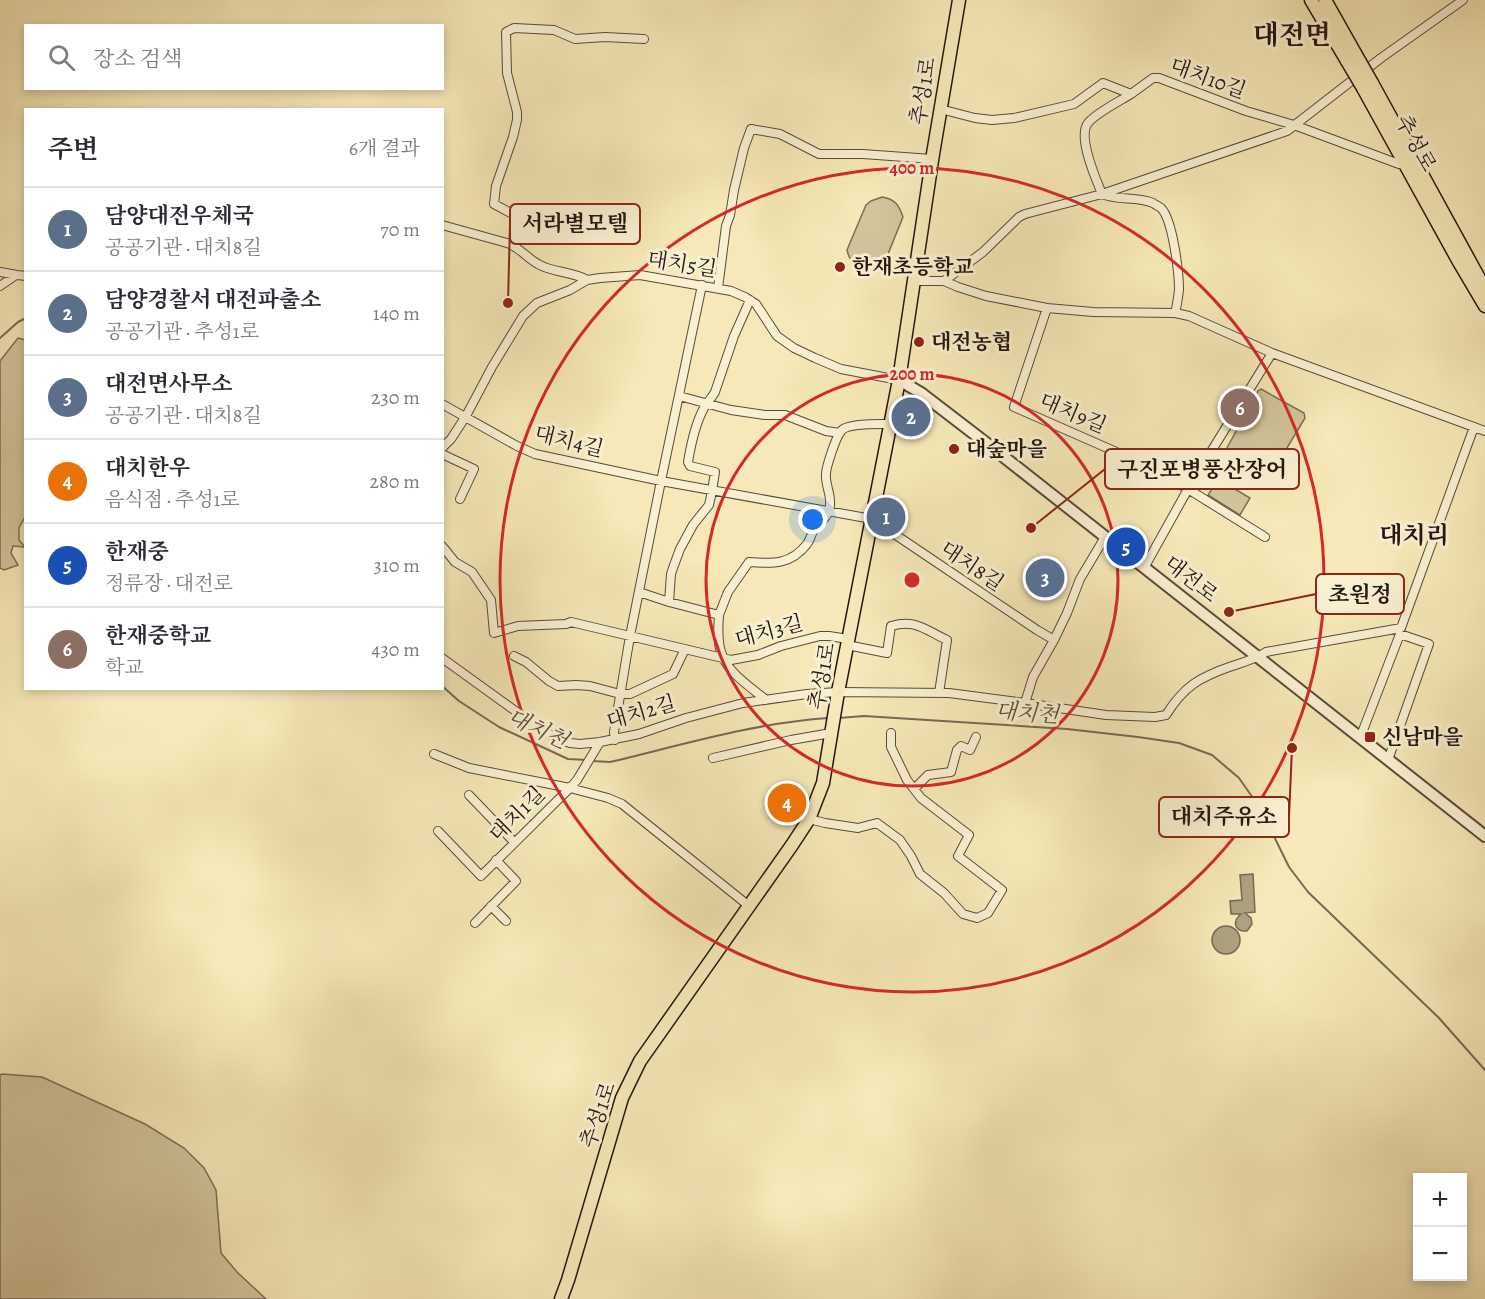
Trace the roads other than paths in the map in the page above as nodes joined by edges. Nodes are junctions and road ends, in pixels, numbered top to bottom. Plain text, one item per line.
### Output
1 (959, 0) edge
2 (1311, 0) edge
3 (1325, 0) edge
4 (1463, 0) edge
5 (644, 39) dead end
6 (1352, 58) junction
7 (1368, 86) junction
8 (1131, 94) junction
9 (940, 109) junction
10 (1294, 125) junction
11 (932, 159) junction
12 (1399, 164) dead end
13 (1102, 194) junction
14 (444, 226) edge
15 (515, 247) junction
16 (0, 272) edge
17 (16, 275) junction
18 (24, 276) edge
19 (587, 280) junction
20 (914, 281) junction
21 (944, 281) junction
22 (702, 285) junction
23 (0, 286) edge
24 (718, 288) junction
25 (1485, 289) edge
26 (750, 300) junction
27 (1485, 306) edge
28 (1047, 308) junction
29 (1175, 313) junction
30 (1272, 353) junction
31 (898, 380) junction
32 (679, 396) junction
33 (706, 404) junction
34 (444, 405) edge
35 (466, 416) junction
36 (890, 424) junction
37 (1474, 427) junction
38 (1485, 431) edge
39 (840, 433) junction
40 (444, 446) edge
41 (444, 455) edge
42 (661, 481) junction
43 (1188, 489) junction
44 (712, 491) junction
45 (460, 500) dead end
46 (829, 511) junction
47 (872, 519) junction
48 (1105, 537) junction
49 (1265, 537) dead end
50 (444, 548) edge
51 (1144, 568) junction
52 (639, 592) junction
53 (669, 602) junction
54 (718, 615) junction
55 (1400, 631) junction
56 (630, 636) junction
57 (1054, 640) junction
58 (848, 642) junction
59 (685, 648) junction
60 (514, 656) dead end
61 (1258, 657) junction
62 (723, 658) junction
63 (444, 659) edge
64 (838, 692) junction
65 (939, 693) junction
66 (620, 694) junction
67 (766, 700) junction
68 (1025, 703) junction
69 (831, 733) junction
70 (891, 734) dead end
71 (976, 737) dead end
72 (1360, 738) junction
73 (615, 740) junction
74 (600, 742) junction
75 (434, 754) dead end
76 (713, 758) dead end
77 (1388, 760) junction
78 (570, 788) junction
79 (914, 789) junction
80 (469, 795) dead end
81 (809, 819) junction
82 (438, 831) dead end
83 (1485, 836) edge
84 (514, 842) junction
85 (496, 860) junction
86 (491, 906) junction
87 (749, 906) junction
88 (506, 921) dead end
89 (475, 923) dead end
90 (561, 1299) edge

1 - 9 main road, 추성1로
2 - 6 main road, 추성로
3 - 6 main road, 추성로
4 - 10 street
5 - 15 street
6 - 7 main road, 추성로, bridge
7 - 25 main road, 추성로
7 - 27 main road, 추성로
8 - 9 street
8 - 10 street, 대치10길
8 - 13 street, 대치10길
9 - 11 main road, 추성1로
10 - 12 street, 대치10길
10 - 13 street
11 - 20 main road, 추성1로
11 - 24 street
13 - 21 street
13 - 29 street
14 - 15 street, 대치5길
15 - 19 street, 대치5길
16 - 17 street
17 - 18 street
17 - 23 street
19 - 22 street, 대치5길
19 - 35 street
20 - 21 street
20 - 31 main road, 추성1로
21 - 28 street
22 - 24 street, 대치5길
22 - 32 street
24 - 26 street, 대치5길
26 - 31 street, 대치5길
26 - 33 street
28 - 29 street
28 - 43 street, 대치9길
29 - 30 street
30 - 37 street
30 - 43 street
31 - 36 main road, 추성1로
31 - 48 street, 대전로
32 - 33 street
32 - 42 street
33 - 39 street
33 - 44 street
34 - 35 street, 대치4길
35 - 40 street
35 - 42 street, 대치4길
36 - 39 street
36 - 47 main road, 추성1로
37 - 38 street
37 - 55 street
39 - 46 street
41 - 45 street
42 - 44 street, 대치4길
42 - 52 street
43 - 49 street
43 - 51 street
44 - 46 street, 대치4길
44 - 53 street
46 - 47 street, 대치4길
46 - 54 street
47 - 57 street, 대치8길
47 - 58 main road, 추성1로
48 - 51 street, 대전로
48 - 57 street
50 - 56 street, 대치3길
51 - 61 street, 대전로
52 - 53 street
52 - 56 street
53 - 54 street
54 - 62 street
55 - 61 street
55 - 72 street
55 - 77 street
56 - 59 street, 대치3길
56 - 66 street
57 - 68 street
58 - 62 street, 대치3길
58 - 64 main road, 추성1로
58 - 65 street, 대치3길
59 - 62 street, 대치3길
59 - 66 street
60 - 66 street
61 - 68 street
61 - 72 street, 대전로
62 - 67 street
63 - 74 street, 대치2길
64 - 65 street
64 - 67 street, 대치2길
64 - 69 main road, 추성1로
65 - 68 street
66 - 73 street
67 - 73 street, 대치2길
69 - 76 street
69 - 81 main road, 추성1로
70 - 79 street
71 - 79 street
72 - 77 street, 대전로
73 - 74 street, 대치2길
74 - 78 street
75 - 78 street
77 - 83 street, 대전로
78 - 84 street, 대치1길
78 - 87 street, 대치1길
79 - 81 street
80 - 84 street
81 - 87 main road, 추성1로
82 - 85 street, 대치1길
84 - 85 street, 대치1길
85 - 86 street
86 - 88 street
86 - 89 street
87 - 90 main road, 추성1로

